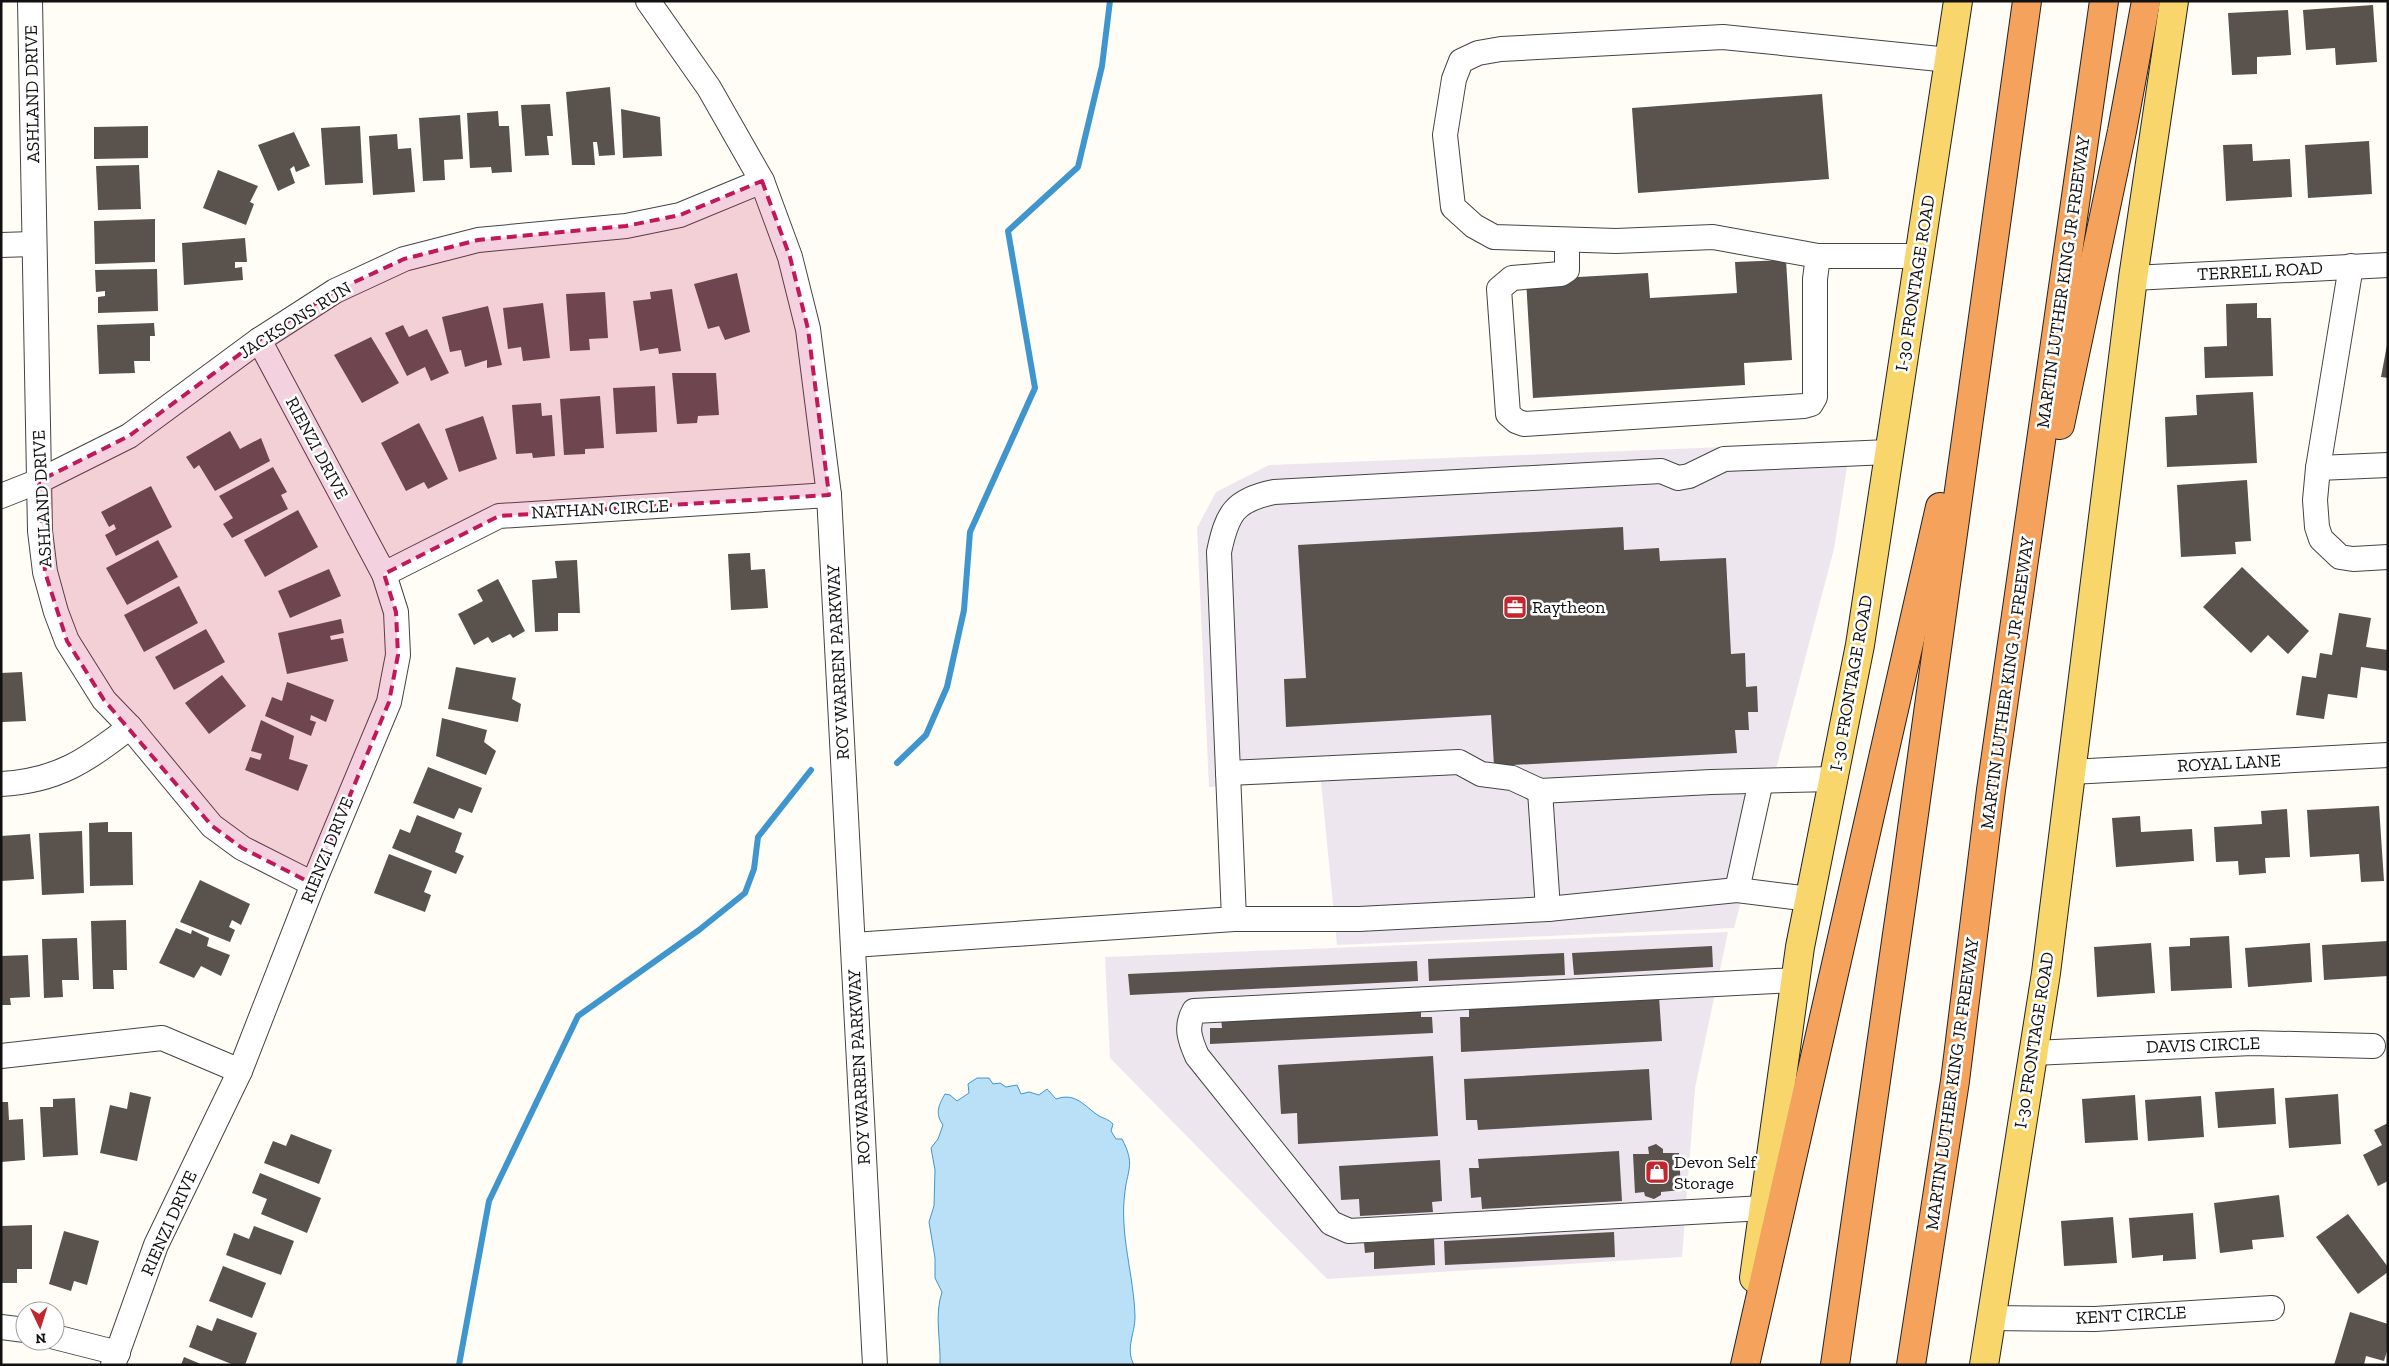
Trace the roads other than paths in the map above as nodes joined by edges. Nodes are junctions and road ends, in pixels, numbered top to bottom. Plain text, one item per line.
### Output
1 (30, 1) edge
2 (648, 1) edge
3 (1958, 1) edge
4 (2027, 1) edge
5 (2104, 1) edge
6 (2146, 1) edge
7 (2174, 1) edge
8 (1949, 60) junction
9 (762, 180) junction
10 (1567, 240) junction
11 (33, 244) junction
12 (1, 245) edge
13 (1818, 256) junction
14 (1919, 256) junction
15 (2388, 265) edge
16 (2351, 266) junction
17 (2133, 278) junction
18 (1982, 320) junction
19 (259, 340) junction
20 (1889, 452) junction
21 (2388, 464) edge
22 (2318, 468) junction
23 (39, 481) junction
24 (829, 495) junction
25 (1, 496) edge
26 (2388, 558) edge
27 (384, 574) junction
28 (2009, 661) junction
29 (130, 727) junction
30 (2388, 755) edge
31 (1228, 772) junction
32 (2071, 772) junction
33 (1834, 780) junction
34 (1761, 781) junction
35 (1, 784) edge
36 (1540, 791) junction
37 (313, 884) junction
38 (1737, 890) junction
39 (1810, 899) junction
40 (1548, 910) junction
41 (1234, 919) junction
42 (853, 945) junction
43 (1796, 980) junction
44 (2373, 1046) dead end
45 (2033, 1053) junction
46 (1, 1056) edge
47 (240, 1071) junction
48 (1764, 1208) junction
49 (2272, 1308) dead end
50 (1990, 1318) junction
51 (1, 1327) edge
52 (15, 1329) edge
53 (65, 1341) edge
54 (116, 1359) edge
55 (875, 1365) edge
56 (1743, 1365) edge
57 (1835, 1365) edge
58 (1911, 1365) edge
59 (1984, 1365) edge

1 - 11 street, ASHLAND DRIVE
2 - 9 street, ROY WARREN PARKWAY
3 - 8 main road, I-30 FRONTAGE ROAD
4 - 18 highway
5 - 28 highway, MARTIN LUTHER KING JR FREEWAY
6 - 28 highway
7 - 17 main road, I-30 FRONTAGE ROAD
8 - 10 street
8 - 14 main road, I-30 FRONTAGE ROAD
9 - 19 street, JACKSONS RUN
9 - 24 street, ROY WARREN PARKWAY
10 - 13 street
10 - 13 street
11 - 12 street
11 - 23 street, ASHLAND DRIVE
13 - 14 street
14 - 20 main road, I-30 FRONTAGE ROAD
15 - 16 street, TERRELL ROAD
16 - 17 street, TERRELL ROAD
16 - 22 street
17 - 32 main road, I-30 FRONTAGE ROAD
18 - 56 highway
18 - 57 highway
19 - 23 street, JACKSONS RUN
19 - 27 street, RIENZI DRIVE
20 - 31 street
20 - 33 main road, I-30 FRONTAGE ROAD
21 - 22 street
22 - 26 street
23 - 25 street, JACKSONS RUN
23 - 29 street, ASHLAND DRIVE
24 - 27 street, NATHAN CIRCLE
24 - 42 street, ROY WARREN PARKWAY
27 - 37 street, RIENZI DRIVE
28 - 58 highway, MARTIN LUTHER KING JR FREEWAY
29 - 35 street
29 - 37 street, ASHLAND DRIVE
30 - 32 street, ROYAL LANE
31 - 36 street
31 - 41 street
32 - 45 main road, I-30 FRONTAGE ROAD
33 - 34 street
33 - 39 main road, I-30 FRONTAGE ROAD
34 - 36 street
34 - 38 street
36 - 40 street
37 - 47 street, RIENZI DRIVE
38 - 39 street
38 - 40 street
39 - 43 main road, I-30 FRONTAGE ROAD
40 - 41 street
41 - 42 street
42 - 55 street, ROY WARREN PARKWAY
43 - 48 main road, I-30 FRONTAGE ROAD
43 - 48 street
44 - 45 street, DAVIS CIRCLE
45 - 50 main road, I-30 FRONTAGE ROAD
46 - 47 street
47 - 54 street, RIENZI DRIVE
48 - 56 main road, I-30 FRONTAGE ROAD
49 - 50 street, KENT CIRCLE
50 - 59 main road, I-30 FRONTAGE ROAD
51 - 52 street
53 - 54 street

